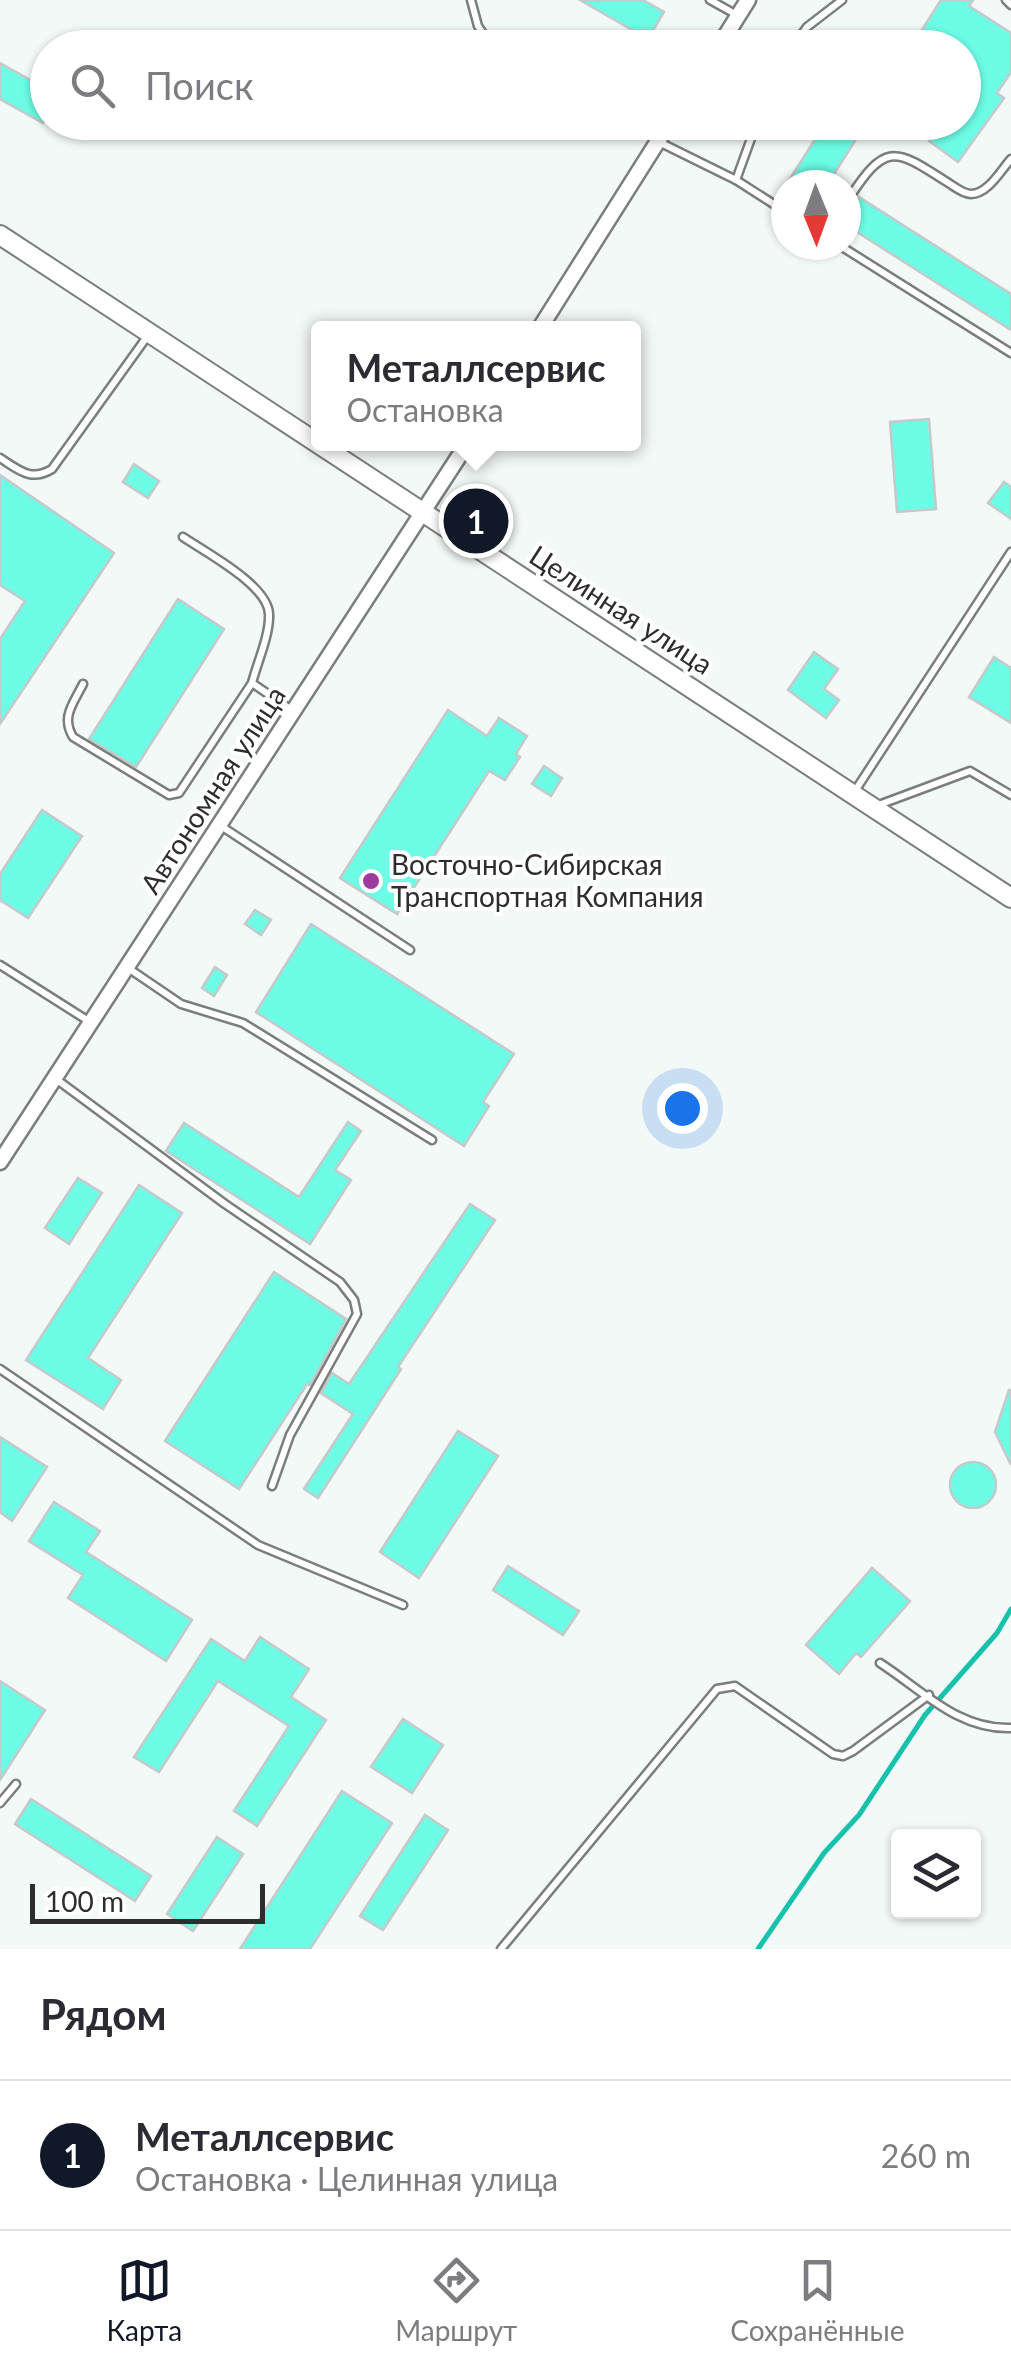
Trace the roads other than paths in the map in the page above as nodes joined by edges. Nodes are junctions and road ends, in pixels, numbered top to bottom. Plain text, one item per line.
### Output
1 (471, 0) edge
2 (710, 0) edge
3 (748, 0) edge
4 (842, 0) edge
5 (738, 15) junction
6 (481, 30) edge
7 (729, 30) edge
8 (805, 30) edge
9 (658, 140) edge
10 (677, 140) edge
11 (750, 140) edge
12 (1011, 159) edge
13 (736, 180) junction
14 (861, 181) edge
15 (771, 202) edge
16 (0, 235) edge
17 (861, 259) edge
18 (544, 321) edge
19 (150, 333) junction
20 (1011, 353) edge
21 (311, 439) edge
22 (330, 451) edge
23 (463, 451) edge
24 (0, 458) edge
25 (424, 513) junction
26 (182, 537) dead end
27 (1011, 552) edge
28 (252, 683) junction
29 (83, 684) dead end
30 (294, 712) junction
31 (852, 795) junction
32 (1011, 796) edge
33 (872, 808) junction
34 (220, 826) junction
35 (1011, 898) edge
36 (410, 950) dead end
37 (0, 965) edge
38 (128, 967) junction
39 (91, 1023) junction
40 (55, 1078) junction
41 (432, 1140) dead end
42 (0, 1162) edge
43 (0, 1369) edge
44 (272, 1486) dead end
45 (403, 1605) dead end
46 (880, 1663) dead end
47 (929, 1695) junction
48 (1011, 1728) edge
49 (16, 1784) dead end
50 (0, 1803) edge
51 (501, 1949) edge

1 - 6 lane
2 - 5 lane
3 - 5 street
4 - 8 lane
5 - 7 street
9 - 18 street
10 - 13 lane
11 - 13 lane
12 - 14 lane
13 - 15 lane
16 - 19 street, Целинная улица
17 - 20 lane
19 - 21 street, Целинная улица
19 - 24 lane
22 - 25 street, Целинная улица
23 - 25 street, Автономная улица
25 - 30 street, Автономная улица
25 - 31 street, Целинная улица
26 - 28 lane
27 - 31 lane
28 - 29 lane
28 - 30 lane
30 - 34 street, Автономная улица
31 - 33 street, Целинная улица
32 - 33 lane
33 - 35 street, Целинная улица
34 - 36 lane
34 - 38 street, Автономная улица
37 - 39 lane
38 - 39 street, Автономная улица
38 - 41 lane
39 - 40 street, Автономная улица
40 - 42 street, Автономная улица
40 - 44 lane
43 - 45 lane
46 - 47 lane
47 - 48 lane
47 - 51 lane
49 - 50 lane

